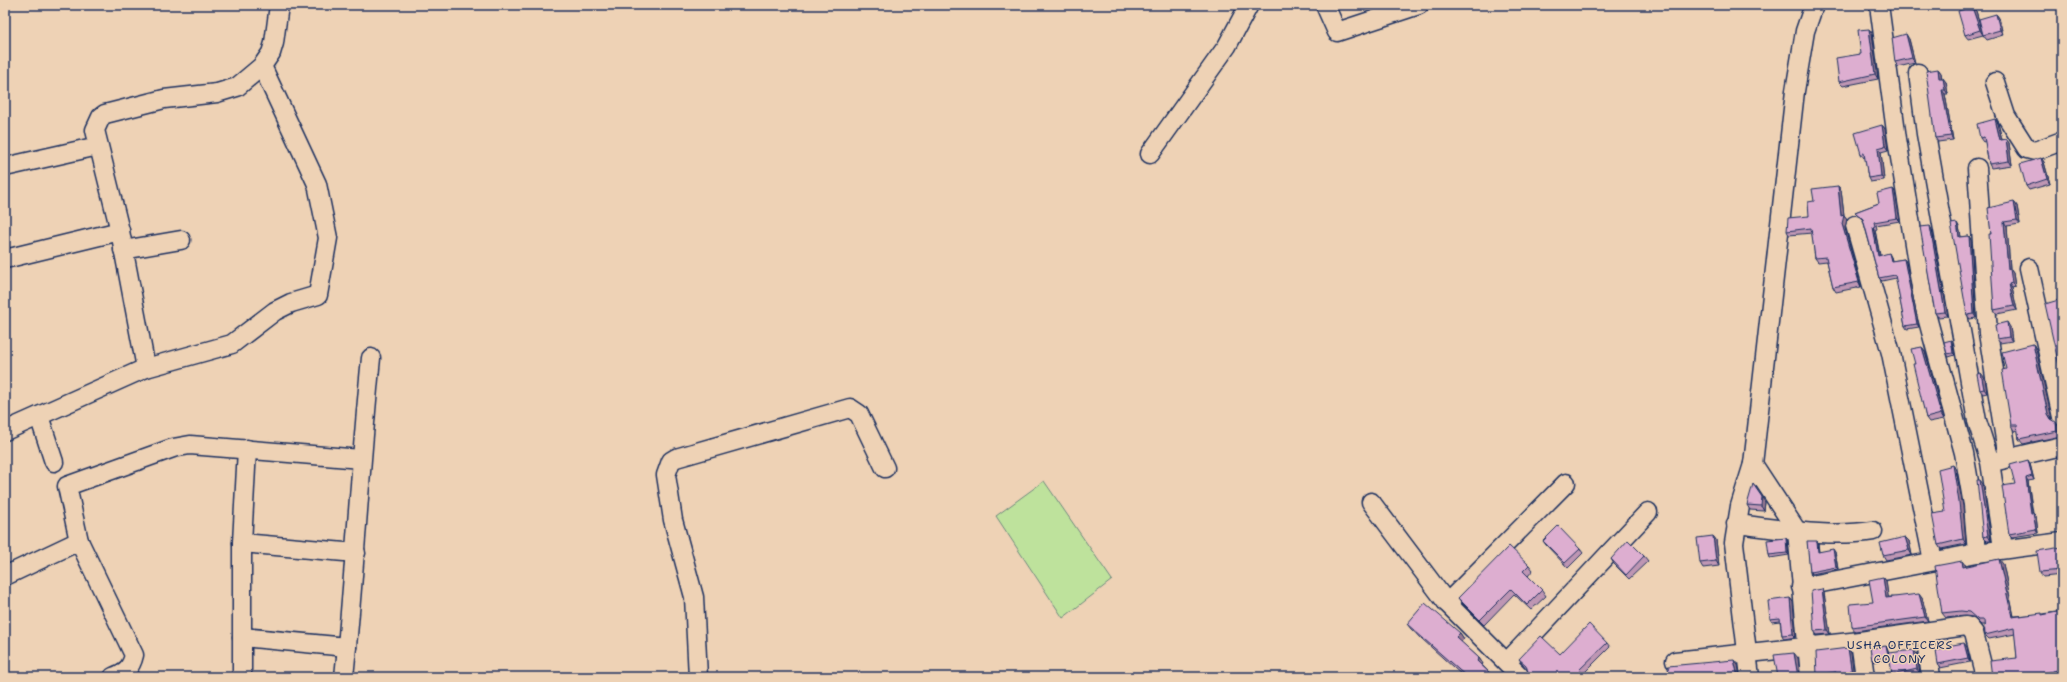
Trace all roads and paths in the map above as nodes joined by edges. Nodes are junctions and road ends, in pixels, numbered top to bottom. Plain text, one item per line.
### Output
1 (279, 5) edge
2 (1250, 5) edge
3 (1325, 5) edge
4 (1419, 5) edge
5 (1879, 5) edge
6 (1811, 6) edge
7 (262, 66) junction
8 (1918, 73) dead end
9 (1995, 82) dead end
10 (1926, 134) junction
11 (1897, 139) junction
12 (2062, 141) edge
13 (98, 146) junction
14 (1150, 154) dead end
15 (5, 167) edge
16 (1977, 168) dead end
17 (1855, 225) dead end
18 (120, 231) junction
19 (180, 240) dead end
20 (123, 250) junction
21 (5, 259) edge
22 (2029, 268) dead end
23 (371, 358) dead end
24 (146, 368) junction
25 (39, 416) junction
26 (2062, 417) edge
27 (6, 428) edge
28 (2062, 446) edge
29 (247, 449) junction
30 (2008, 458) junction
31 (360, 459) junction
32 (54, 462) dead end
33 (1990, 462) junction
34 (1753, 464) junction
35 (885, 468) dead end
36 (1566, 483) dead end
37 (1371, 502) dead end
38 (1648, 512) dead end
39 (1736, 524) junction
40 (1797, 531) junction
41 (1874, 531) dead end
42 (79, 541) junction
43 (2062, 542) edge
44 (242, 543) junction
45 (2003, 548) junction
46 (356, 553) junction
47 (1977, 553) junction
48 (1933, 561) junction
49 (5, 576) edge
50 (1801, 587) junction
51 (1447, 603) junction
52 (1925, 633) junction
53 (242, 637) junction
54 (1860, 641) junction
55 (347, 647) junction
56 (1807, 647) junction
57 (1748, 653) junction
58 (1675, 661) dead end
59 (1507, 662) junction
60 (113, 677) edge
61 (242, 677) edge
62 (344, 677) edge
63 (698, 677) edge
64 (1521, 677) edge
65 (1750, 677) edge
66 (1810, 677) edge
67 (1865, 677) edge
68 (1931, 677) edge
69 (1985, 677) edge

1 - 7 street
2 - 14 street
3 - 4 street
5 - 11 street
6 - 34 street
7 - 13 street
7 - 24 street
8 - 10 street
9 - 12 street
10 - 11 street
10 - 33 street
11 - 47 street
13 - 15 street
13 - 18 street
16 - 30 street
17 - 48 street
18 - 20 street
18 - 21 street
19 - 20 street
20 - 24 street
22 - 26 street
23 - 31 street
24 - 25 street
25 - 27 street
25 - 32 street
28 - 30 street
29 - 31 street
29 - 42 street
29 - 44 street
30 - 33 street
31 - 46 street
33 - 45 street
34 - 39 street
34 - 40 street
35 - 63 street
36 - 51 street
37 - 51 street
38 - 59 street
39 - 40 street
39 - 57 street
40 - 41 street
40 - 50 street
42 - 49 street
42 - 60 street
43 - 45 street
44 - 46 street
44 - 53 street
45 - 47 street
46 - 55 street
47 - 48 street
48 - 50 street
50 - 56 street
51 - 59 street
52 - 54 street
52 - 68 street
52 - 69 street
53 - 55 street
53 - 61 street
54 - 56 street
54 - 67 street
55 - 62 street
56 - 57 street
56 - 66 street
57 - 58 street
57 - 65 street
59 - 64 street

